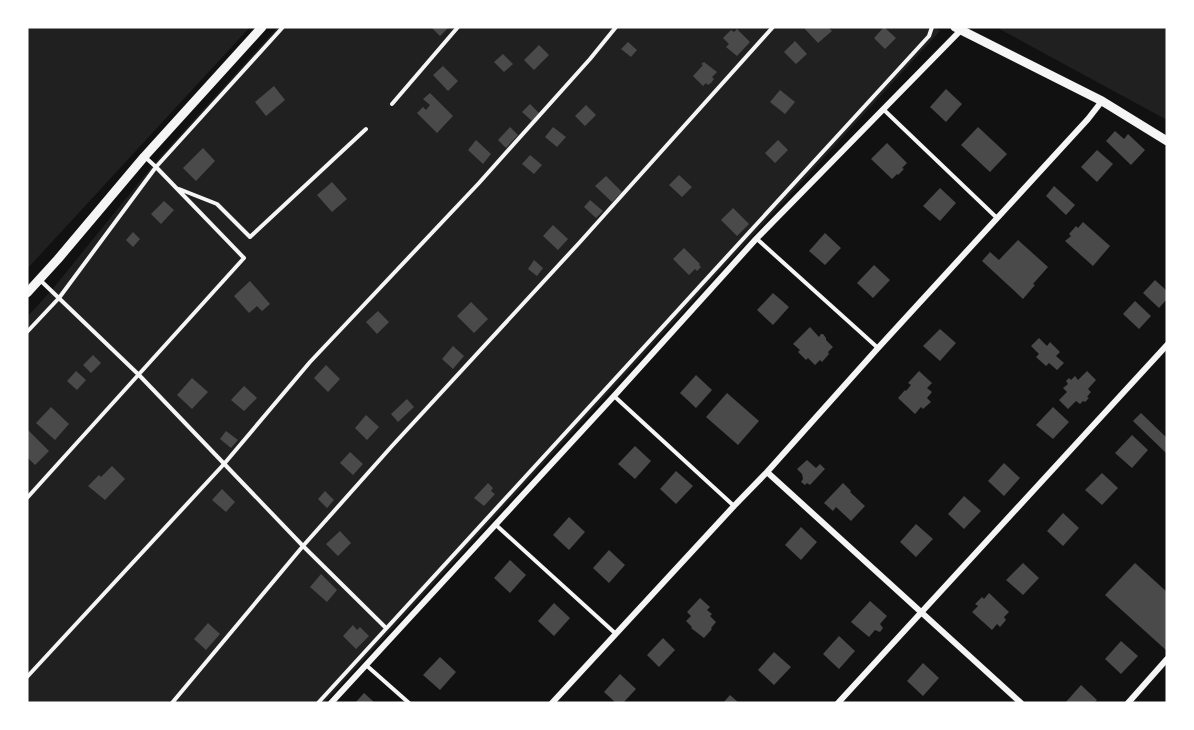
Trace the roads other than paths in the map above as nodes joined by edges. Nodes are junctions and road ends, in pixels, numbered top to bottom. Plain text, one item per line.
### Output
1 (262, 27) edge
2 (283, 27) edge
3 (458, 27) edge
4 (616, 27) edge
5 (773, 27) edge
6 (925, 27) edge
7 (932, 27) edge
8 (958, 29) edge
9 (929, 36) junction
10 (1102, 101) junction
11 (392, 104) dead end
12 (883, 109) junction
13 (366, 129) dead end
14 (1167, 141) edge
15 (144, 157) junction
16 (156, 166) junction
17 (176, 188) junction
18 (997, 218) junction
19 (756, 238) junction
20 (39, 279) junction
21 (27, 293) edge
22 (59, 298) junction
23 (27, 332) edge
24 (1167, 345) edge
25 (878, 348) junction
26 (139, 375) junction
27 (614, 396) junction
28 (224, 464) junction
29 (766, 472) junction
30 (27, 498) edge
31 (734, 506) junction
32 (495, 524) junction
33 (303, 546) junction
34 (921, 613) junction
35 (386, 628) junction
36 (616, 634) junction
37 (1167, 659) edge
38 (366, 665) junction
39 (27, 677) edge
40 (172, 703) edge
41 (318, 703) edge
42 (331, 703) edge
43 (409, 703) edge
44 (552, 703) edge
45 (838, 703) edge
46 (1021, 703) edge
47 (1128, 703) edge

1 - 15 street
2 - 16 lane
3 - 11 lane
4 - 28 lane
5 - 33 lane
6 - 9 lane
7 - 9 lane
8 - 10 street
8 - 12 street
9 - 35 lane
10 - 14 street
10 - 18 street
12 - 18 lane
12 - 19 street
13 - 17 lane
15 - 16 lane
15 - 20 street
16 - 17 lane
16 - 22 lane
17 - 26 lane
18 - 25 street
19 - 25 lane
19 - 27 street
20 - 21 street
20 - 22 lane
22 - 23 lane
22 - 26 lane
24 - 34 street
25 - 29 street
26 - 28 lane
26 - 30 lane
27 - 31 lane
27 - 32 street
28 - 33 lane
28 - 39 lane
29 - 31 street
29 - 34 street
31 - 36 street
32 - 36 lane
32 - 38 street
33 - 35 lane
33 - 40 lane
34 - 45 street
34 - 46 street
35 - 41 lane
36 - 44 street
37 - 47 street
38 - 42 street
38 - 43 lane

